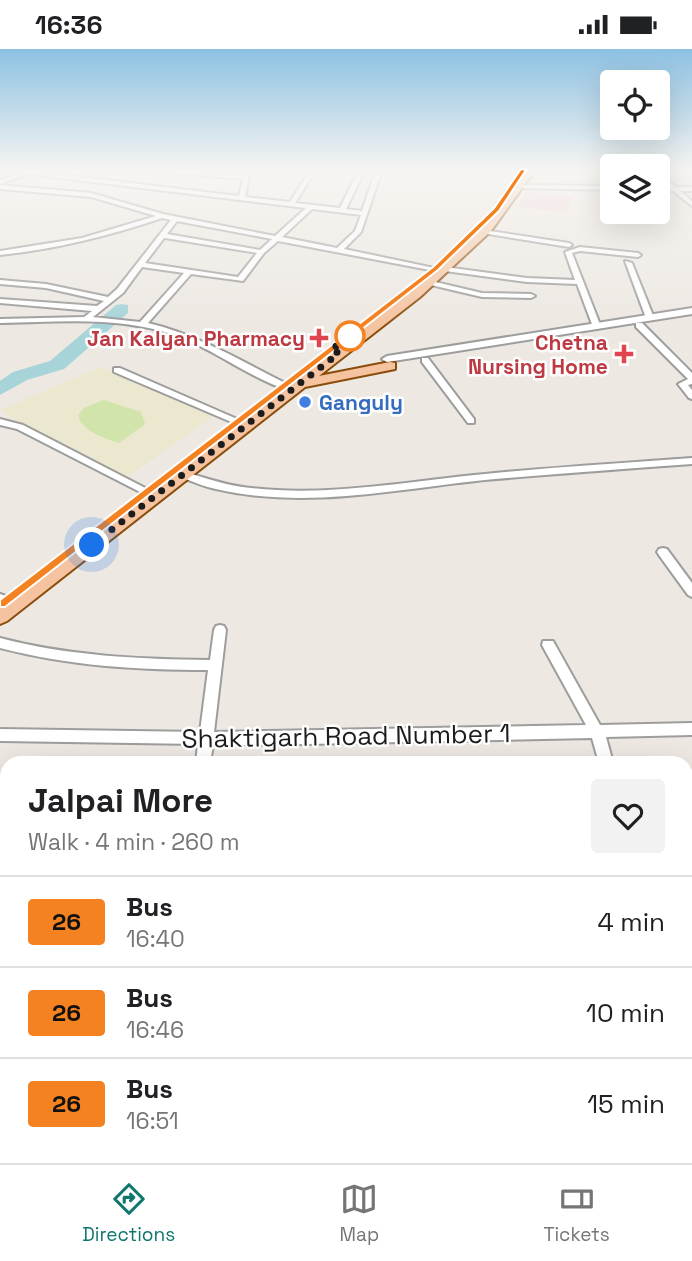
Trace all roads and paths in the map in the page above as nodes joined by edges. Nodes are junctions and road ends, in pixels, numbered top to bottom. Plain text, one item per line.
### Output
1 (144, 222) edge
2 (173, 222) edge
3 (196, 222) edge
4 (295, 222) edge
5 (361, 222) edge
6 (485, 222) edge
7 (492, 222) edge
8 (484, 232) junction
9 (164, 236) junction
10 (278, 238) junction
11 (569, 245) dead end
12 (339, 250) junction
13 (262, 252) junction
14 (0, 253) edge
15 (638, 255) dead end
16 (628, 263) dead end
17 (142, 265) junction
18 (190, 271) junction
19 (437, 273) junction
20 (0, 282) edge
21 (581, 282) junction
22 (531, 296) dead end
23 (111, 300) junction
24 (0, 301) edge
25 (99, 309) junction
26 (692, 311) edge
27 (692, 317) edge
28 (650, 318) junction
29 (0, 321) edge
30 (84, 321) junction
31 (99, 321) joint
32 (142, 325) junction
33 (639, 325) junction
34 (597, 327) junction
35 (331, 355) junction
36 (375, 356) junction
37 (425, 360) junction
38 (117, 370) dead end
39 (692, 380) edge
40 (291, 386) junction
41 (692, 396) edge
42 (471, 421) dead end
43 (0, 422) edge
44 (239, 422) junction
45 (210, 450) junction
46 (692, 461) edge
47 (180, 473) junction
48 (148, 492) junction
49 (663, 552) dead end
50 (692, 592) edge
51 (2, 601) edge
52 (0, 615) edge
53 (220, 630) dead end
54 (0, 643) edge
55 (548, 645) dead end
56 (216, 665) junction
57 (692, 729) edge
58 (597, 732) junction
59 (0, 735) edge
60 (206, 739) junction
61 (204, 756) edge
62 (604, 756) edge

1 - 14 street
2 - 9 street
3 - 10 street
4 - 10 street
5 - 12 street
6 - 19 main road
7 - 8 main road
8 - 11 street
8 - 19 main road
9 - 13 street
9 - 17 street
10 - 12 street
10 - 13 street
12 - 19 street
13 - 18 street
15 - 21 street
16 - 28 street
17 - 18 street
17 - 23 street
18 - 32 street
19 - 21 street
19 - 22 street
19 - 35 main road
19 - 36 main road
20 - 23 street
21 - 34 street
23 - 25 street
24 - 25 street
25 - 30 street
26 - 28 street
27 - 33 street
28 - 34 street
29 - 30 street
30 - 31 street
31 - 32 street
32 - 40 street
33 - 37 street
33 - 39 street
34 - 36 street
35 - 36 main road
35 - 36 main road
35 - 40 main road
36 - 37 street
36 - 40 main road
37 - 42 street
38 - 44 street
39 - 41 street
40 - 44 main road
40 - 45 main road
43 - 48 street
44 - 45 main road
45 - 47 main road
46 - 47 street
47 - 48 main road
47 - 52 main road
48 - 51 main road
49 - 50 street
53 - 56 street
54 - 56 street
55 - 58 street
56 - 60 street
57 - 58 street, Shaktigarh Road Number 1
58 - 60 street, Shaktigarh Road Number 1
58 - 62 street
59 - 60 street, Shaktigarh Road Number 1
60 - 61 street

